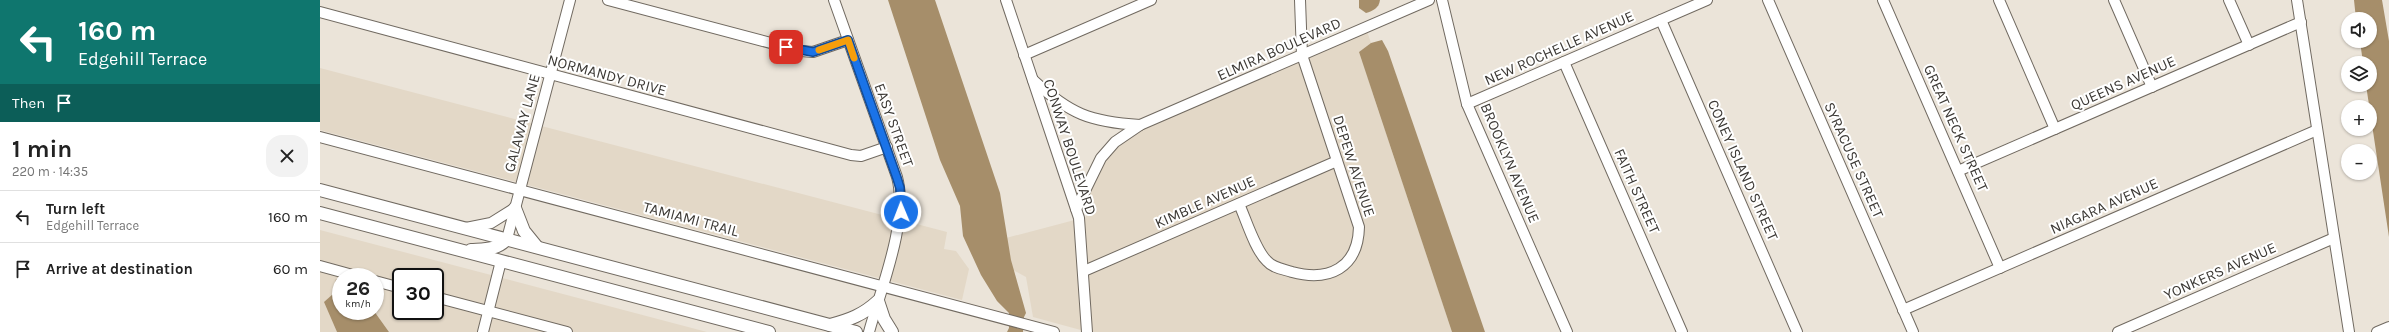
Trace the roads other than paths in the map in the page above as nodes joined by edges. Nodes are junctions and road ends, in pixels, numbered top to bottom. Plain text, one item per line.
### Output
1 (570, 0) edge
2 (608, 0) edge
3 (834, 0) edge
4 (1006, 0) edge
5 (1151, 0) edge
6 (1300, 0) edge
7 (1429, 0) edge
8 (1442, 0) edge
9 (1707, 0) edge
10 (1768, 0) edge
11 (1883, 0) edge
12 (1999, 0) edge
13 (2114, 0) edge
14 (2229, 0) edge
15 (2297, 0) edge
16 (320, 12) edge
17 (1662, 20) junction
18 (2301, 22) junction
19 (848, 40) junction
20 (2249, 44) junction
21 (1024, 55) junction
22 (1302, 55) junction
23 (1564, 62) junction
24 (550, 76) junction
25 (1032, 80) junction
26 (2152, 87) junction
27 (1468, 104) junction
28 (1140, 125) junction
29 (2055, 129) junction
30 (2317, 130) junction
31 (320, 137) edge
32 (886, 147) junction
33 (1337, 161) junction
34 (1958, 171) junction
35 (320, 190) edge
36 (519, 191) junction
37 (1239, 204) junction
38 (515, 208) junction
39 (1076, 209) junction
40 (320, 213) edge
41 (466, 228) junction
42 (2334, 238) junction
43 (507, 239) junction
44 (537, 247) junction
45 (462, 251) junction
46 (501, 261) junction
47 (320, 266) edge
48 (2000, 268) junction
49 (332, 269) edge
50 (1084, 271) junction
51 (882, 286) junction
52 (444, 299) edge
53 (878, 301) junction
54 (1903, 310) junction
55 (488, 311) junction
56 (830, 325) junction
57 (2389, 327) edge
58 (483, 332) edge
59 (567, 332) edge
60 (768, 332) edge
61 (856, 332) edge
62 (869, 332) edge
63 (892, 332) edge
64 (1054, 332) edge
65 (1087, 332) edge
66 (1567, 332) edge
67 (1682, 332) edge
68 (1798, 332) edge
69 (1913, 332) edge
70 (2118, 332) edge
71 (2349, 332) edge
72 (2377, 332) edge

1 - 24 street, GALAWAY LANE
2 - 19 street
3 - 19 street, EASY STREET
4 - 21 street, CONWAY BOULEVARD
5 - 21 street
6 - 22 street, DEPEW AVENUE
7 - 22 street, ELMIRA BOULEVARD
8 - 27 street, BROOKLYN AVENUE
9 - 17 street, NEW ROCHELLE AVENUE
10 - 54 street, SYRACUSE STREET
11 - 34 street, GREAT NECK STREET
12 - 29 street
13 - 26 street
14 - 20 street
15 - 18 street
16 - 24 street, NORMANDY DRIVE
17 - 23 street, NEW ROCHELLE AVENUE
17 - 68 street, CONEY ISLAND STREET
18 - 20 street, QUEENS AVENUE
18 - 30 street
19 - 32 street, EASY STREET
20 - 26 street, QUEENS AVENUE
21 - 25 street, CONWAY BOULEVARD
22 - 28 street, ELMIRA BOULEVARD
22 - 33 street, DEPEW AVENUE
23 - 27 street, NEW ROCHELLE AVENUE
23 - 67 street, FAITH STREET
24 - 32 street, NORMANDY DRIVE
24 - 36 street, GALAWAY LANE
25 - 28 street, ELMIRA BOULEVARD
25 - 39 street, CONWAY BOULEVARD
26 - 29 street, QUEENS AVENUE
27 - 66 street, BROOKLYN AVENUE
28 - 39 street, ELMIRA BOULEVARD
29 - 34 street, QUEENS AVENUE
30 - 42 street
30 - 48 street, NIAGARA AVENUE
31 - 36 street, TAMIAMI TRAIL
32 - 51 street, EASY STREET
33 - 37 street, KIMBLE AVENUE
33 - 37 street, DEPEW AVENUE
34 - 48 street, GREAT NECK STREET
35 - 41 main road
36 - 38 street, GALAWAY LANE
36 - 51 street, TAMIAMI TRAIL
37 - 50 street, KIMBLE AVENUE
38 - 41 street
38 - 43 street, GALAWAY LANE
38 - 44 main road
39 - 50 street, CONWAY BOULEVARD
40 - 45 main road
41 - 43 main road
42 - 70 street, YONKERS AVENUE
42 - 71 street
43 - 44 main road
43 - 45 main road
44 - 56 main road
45 - 46 main road
46 - 55 street
46 - 60 main road
47 - 49 street
48 - 54 street, NIAGARA AVENUE
50 - 65 street, CONWAY BOULEVARD
51 - 53 street, EASY STREET
51 - 64 street, TAMIAMI TRAIL
52 - 55 street
53 - 56 main road
53 - 62 street, EASY STREET
53 - 63 main road
54 - 69 street, SYRACUSE STREET
55 - 58 street
55 - 59 street
56 - 61 main road
57 - 72 street

